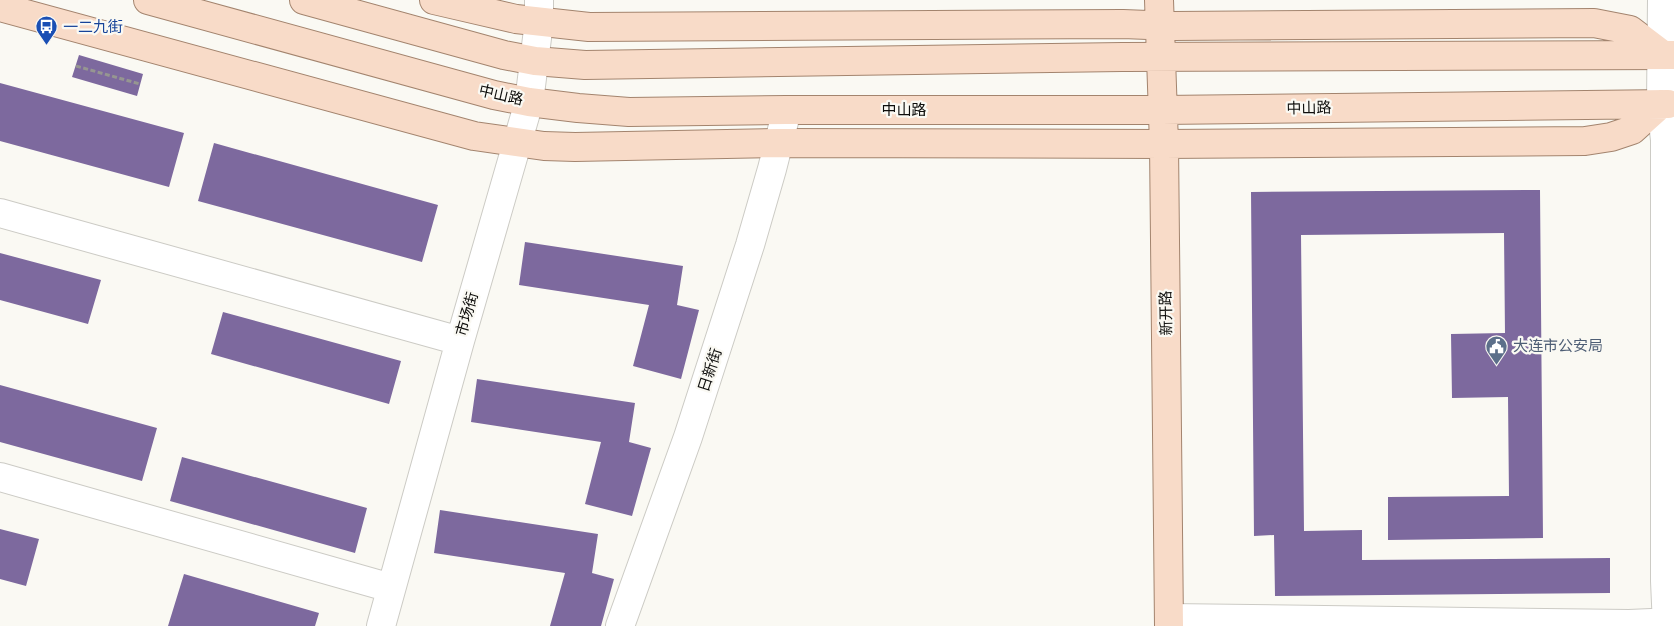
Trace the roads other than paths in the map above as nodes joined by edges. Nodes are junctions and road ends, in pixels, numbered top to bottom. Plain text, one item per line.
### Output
1 (148, 0) edge
2 (304, 0) edge
3 (425, 0) edge
4 (434, 0) edge
5 (1662, 0) edge
6 (0, 7) edge
7 (539, 11) edge
8 (1159, 12) edge
9 (957, 25) junction
10 (1668, 55) edge
11 (1162, 57) junction
12 (535, 61) junction
13 (835, 62) junction
14 (529, 102) junction
15 (1668, 104) edge
16 (787, 110) junction
17 (1162, 110) junction
18 (517, 142) junction
19 (780, 144) junction
20 (1164, 144) junction
21 (0, 213) edge
22 (460, 341) junction
23 (0, 477) edge
24 (392, 588) junction
25 (1169, 622) edge
26 (1669, 623) edge
27 (381, 626) edge
28 (620, 626) edge

1 - 14 main road, 中山路
2 - 12 main road
3 - 12 main road
4 - 7 main road
5 - 10 street
6 - 18 main road
7 - 9 main road
7 - 12 street, 市场街
8 - 9 main road
8 - 10 main road
8 - 11 main road, 新开路
9 - 13 main road
10 - 11 main road
10 - 15 street
11 - 13 main road
11 - 17 main road, 新开路
12 - 13 main road
12 - 14 street, 市场街
14 - 16 main road, 中山路
14 - 18 street, 市场街
15 - 17 main road, 中山路
15 - 20 main road
15 - 26 street
16 - 17 main road, 中山路
16 - 19 street, 日新街
17 - 20 main road, 新开路
18 - 19 main road
18 - 22 street, 市场街
19 - 20 main road
19 - 28 street, 日新街
20 - 25 main road, 新开路
21 - 22 street
22 - 24 street, 市场街
23 - 24 street
24 - 27 street, 市场街
25 - 26 street

